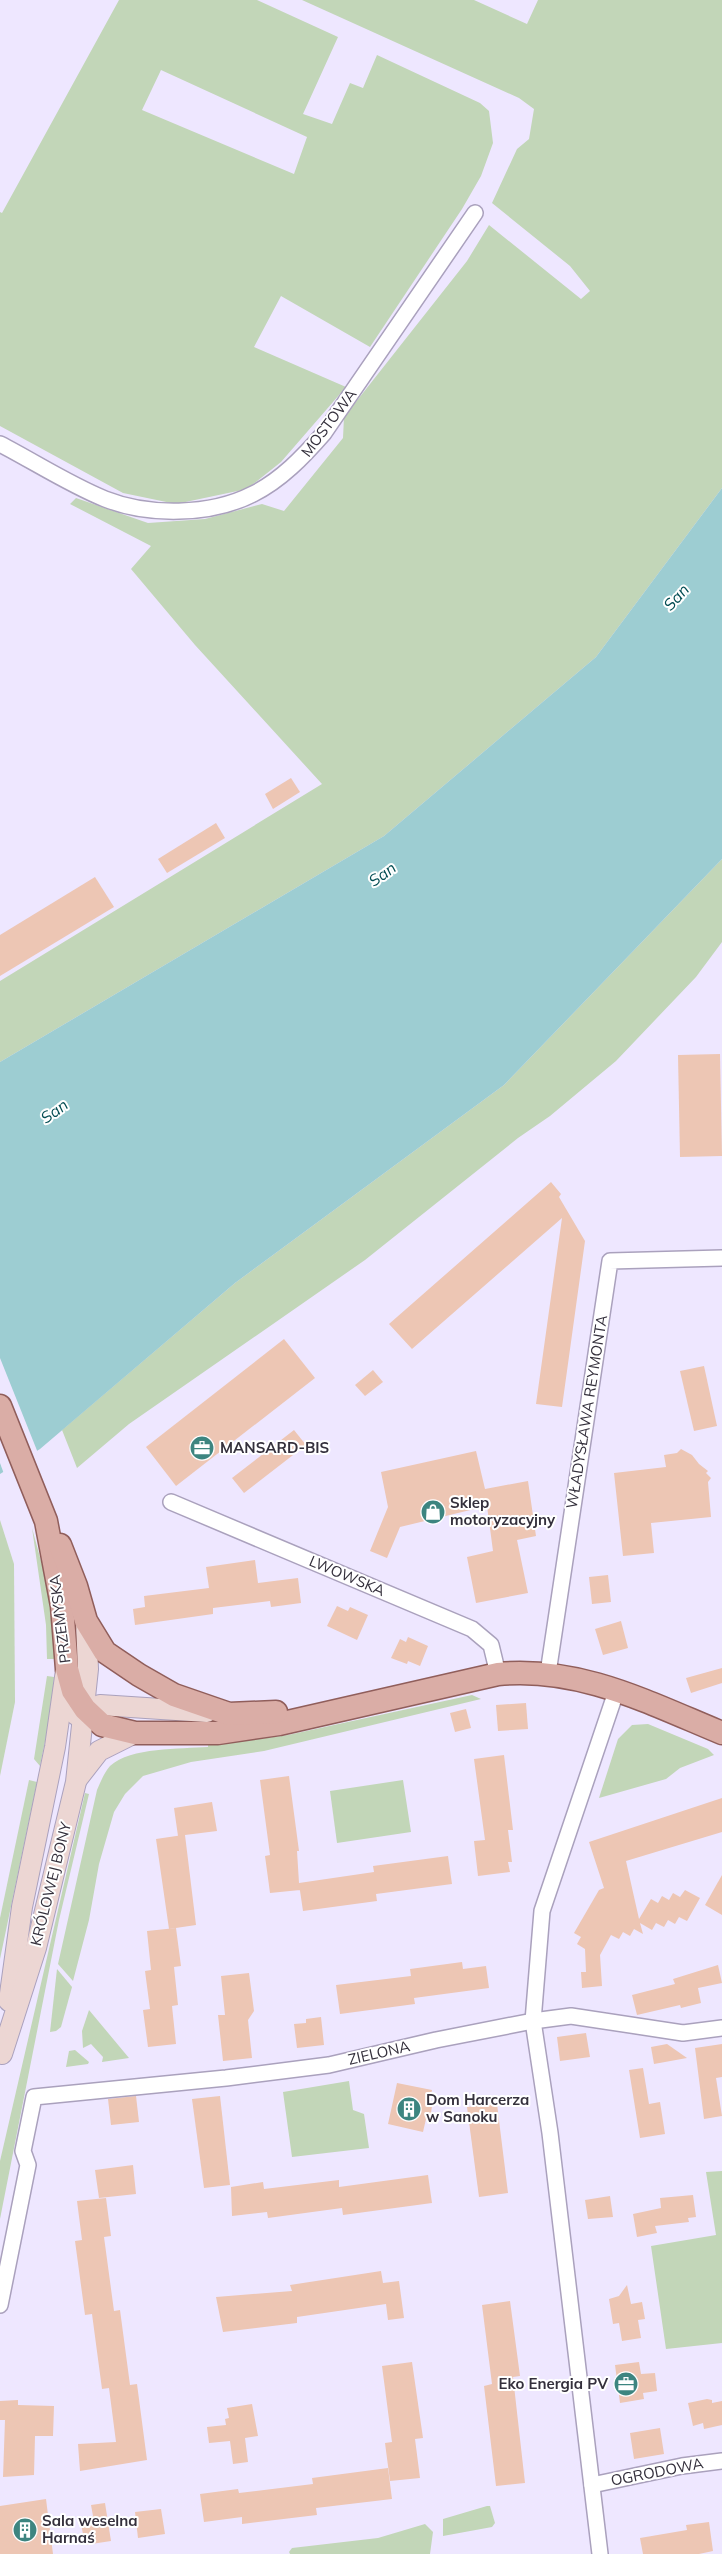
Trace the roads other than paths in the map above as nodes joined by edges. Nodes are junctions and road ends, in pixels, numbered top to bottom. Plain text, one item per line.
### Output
1 (475, 213) dead end
2 (0, 444) edge
3 (722, 1258) edge
4 (0, 1406) edge
5 (171, 1502) dead end
6 (42, 1512) junction
7 (86, 1621) junction
8 (67, 1669) junction
9 (548, 1673) junction
10 (498, 1674) junction
11 (617, 1689) junction
12 (85, 1709) junction
13 (336, 1709) junction
14 (229, 1714) junction
15 (134, 1733) junction
16 (722, 1733) edge
17 (55, 1747) junction
18 (76, 1782) junction
19 (540, 2020) junction
20 (722, 2028) edge
21 (1, 2058) edge
22 (0, 2305) edge
23 (722, 2461) edge
24 (592, 2485) junction
25 (600, 2554) edge

1 - 2 street, MOSTOWA
3 - 9 street, WŁADYSŁAWA REYMONTA
4 - 6 main road, PRZEMYSKA
5 - 10 street, LWOWSKA
6 - 7 main road, PRZEMYSKA
6 - 8 main road, PRZEMYSKA
7 - 12 main road, PRZEMYSKA
7 - 14 main road
8 - 12 main road
8 - 17 main road, PRZEMYSKA
9 - 10 main road
9 - 11 main road
10 - 13 main road
11 - 16 main road
11 - 19 street
12 - 14 main road
12 - 15 main road
12 - 17 main road
12 - 18 main road, KRÓLOWEJ BONY
13 - 14 main road
13 - 15 main road
15 - 18 main road
17 - 21 main road, KRÓLOWEJ BONY
18 - 21 main road, KRÓLOWEJ BONY
19 - 20 street, ZIELONA
19 - 22 street, ZIELONA
19 - 24 street
23 - 24 street, OGRODOWA
24 - 25 street

